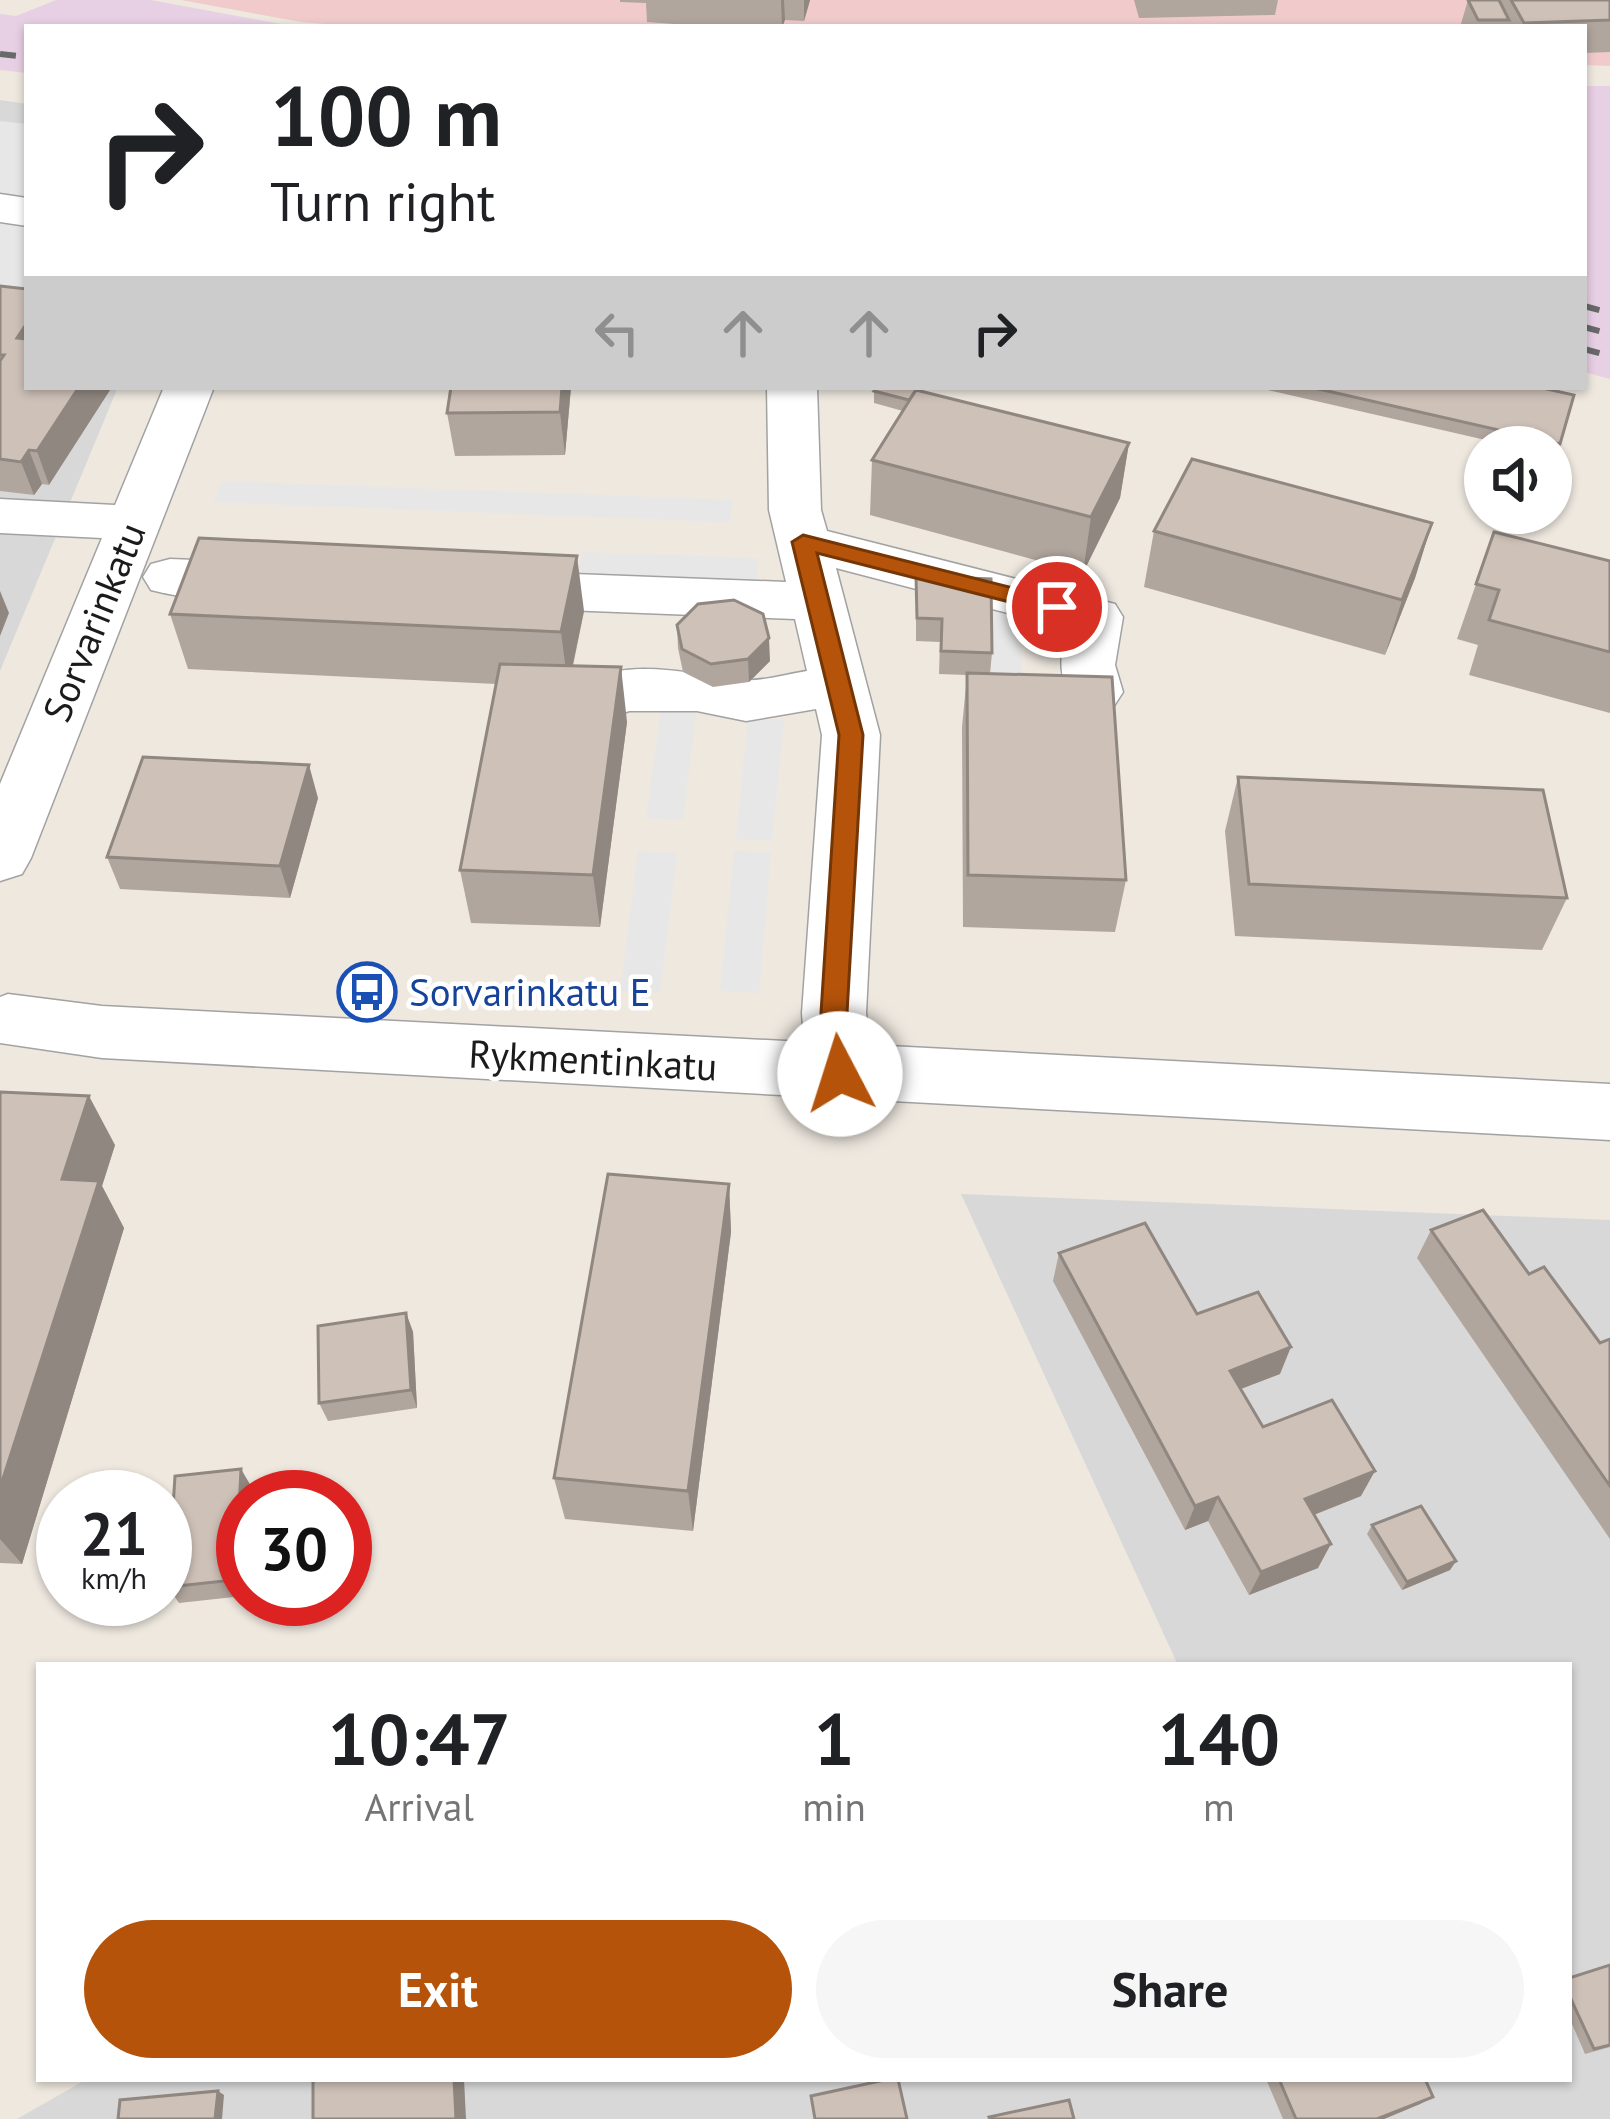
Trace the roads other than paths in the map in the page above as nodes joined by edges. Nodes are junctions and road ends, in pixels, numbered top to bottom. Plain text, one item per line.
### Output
1 (188, 390) edge
2 (792, 390) edge
3 (0, 515) edge
4 (133, 523) junction
5 (803, 542) junction
6 (170, 577) dead end
7 (332, 583) edge
8 (447, 588) edge
9 (794, 601) dead end
10 (842, 685) junction
11 (1094, 692) edge
12 (594, 704) edge
13 (0, 858) edge
14 (3, 1005) edge
15 (840, 1074) junction
16 (1610, 1112) edge

1 - 4 street, Sorvarinkatu
2 - 5 street
3 - 4 street
4 - 13 street, Sorvarinkatu
5 - 10 street
5 - 11 street
6 - 7 street
8 - 9 street
10 - 12 street
10 - 15 street
14 - 15 street, Rykmentinkatu
15 - 16 street, Rykmentinkatu

